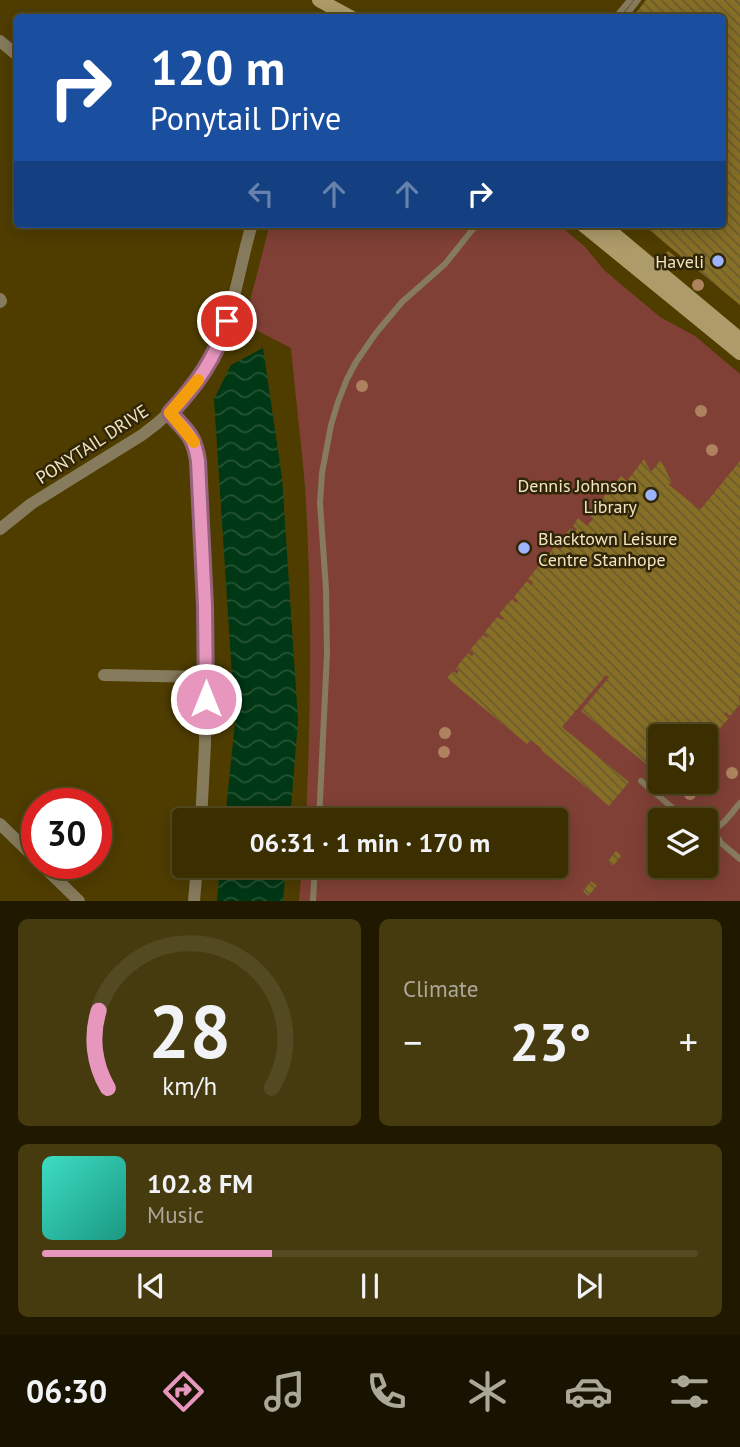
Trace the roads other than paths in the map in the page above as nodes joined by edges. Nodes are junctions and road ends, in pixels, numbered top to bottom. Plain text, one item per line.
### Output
1 (630, 0) edge
2 (638, 0) edge
3 (322, 2) edge
4 (346, 14) edge
5 (618, 14) edge
6 (627, 14) edge
7 (0, 41) edge
8 (14, 53) edge
9 (251, 228) edge
10 (474, 228) edge
11 (587, 228) edge
12 (607, 228) edge
13 (740, 339) edge
14 (740, 353) edge
15 (170, 413) junction
16 (0, 528) edge
17 (104, 674) dead end
18 (206, 677) junction
19 (641, 781) dead end
20 (740, 803) edge
21 (202, 808) edge
22 (319, 808) edge
23 (673, 808) edge
24 (0, 824) edge
25 (718, 825) edge
26 (718, 840) edge
27 (21, 844) edge
28 (740, 859) edge
29 (196, 878) edge
30 (314, 878) edge
31 (56, 879) edge
32 (79, 901) edge
33 (194, 901) edge
34 (313, 901) edge

1 - 5 lane
2 - 6 lane
3 - 4 street
7 - 8 street
9 - 15 street, PONYTAIL DRIVE
10 - 22 lane
11 - 14 street
12 - 13 street
15 - 16 street, PONYTAIL DRIVE
15 - 18 street
17 - 18 street
18 - 21 street
19 - 23 lane
20 - 25 lane
24 - 27 street
26 - 28 lane
29 - 33 street
30 - 34 lane
31 - 32 street

